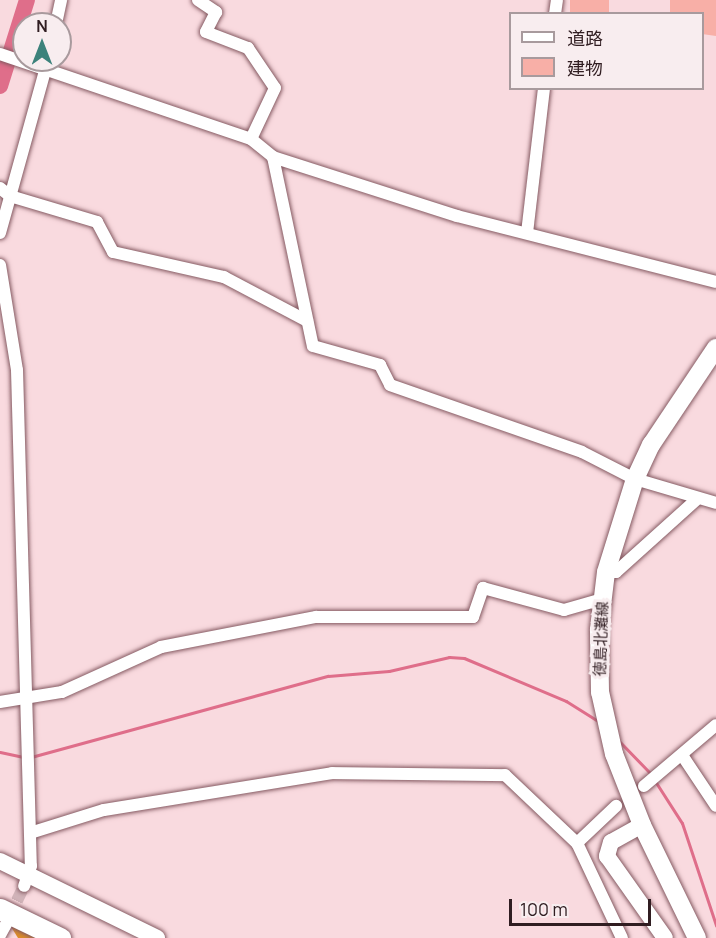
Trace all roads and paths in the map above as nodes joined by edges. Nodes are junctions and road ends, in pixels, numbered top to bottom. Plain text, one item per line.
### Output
1 (198, 0) edge
2 (45, 72) edge
3 (66, 72) edge
4 (544, 90) edge
5 (251, 139) junction
6 (273, 157) junction
7 (0, 188) edge
8 (10, 196) junction
9 (527, 232) junction
10 (0, 233) edge
11 (0, 265) edge
12 (716, 282) edge
13 (307, 321) junction
14 (716, 348) edge
15 (635, 479) junction
16 (696, 500) junction
17 (716, 503) edge
18 (606, 572) junction
19 (602, 599) junction
20 (26, 699) junction
21 (0, 702) edge
22 (716, 725) edge
23 (682, 755) junction
24 (651, 781) dead end
25 (616, 806) dead end
26 (716, 806) edge
27 (642, 825) junction
28 (30, 833) junction
29 (577, 843) junction
30 (0, 861) edge
31 (26, 880) junction
32 (1, 925) edge
33 (4, 938) edge
34 (60, 938) edge
35 (157, 938) edge
36 (622, 938) edge
37 (665, 938) edge
38 (697, 938) edge

1 - 5 street
2 - 8 street
3 - 5 street
4 - 9 street
5 - 6 street
6 - 9 street
6 - 13 street
7 - 8 street
8 - 10 street
8 - 13 street
9 - 12 street
11 - 20 street
13 - 15 street
14 - 15 main road, 徳島北灘線
15 - 16 street
15 - 18 main road, 徳島北灘線
16 - 17 street
16 - 18 street
18 - 19 main road, 徳島北灘線
19 - 20 street
19 - 27 main road, 徳島北灘線
20 - 21 street
20 - 28 street
22 - 23 street
23 - 24 street
23 - 26 street
25 - 29 street
27 - 37 street
27 - 38 main road, 徳島北灘線
28 - 29 street
28 - 31 street
29 - 36 street
30 - 31 street
31 - 35 street
32 - 33 street
32 - 34 highway

